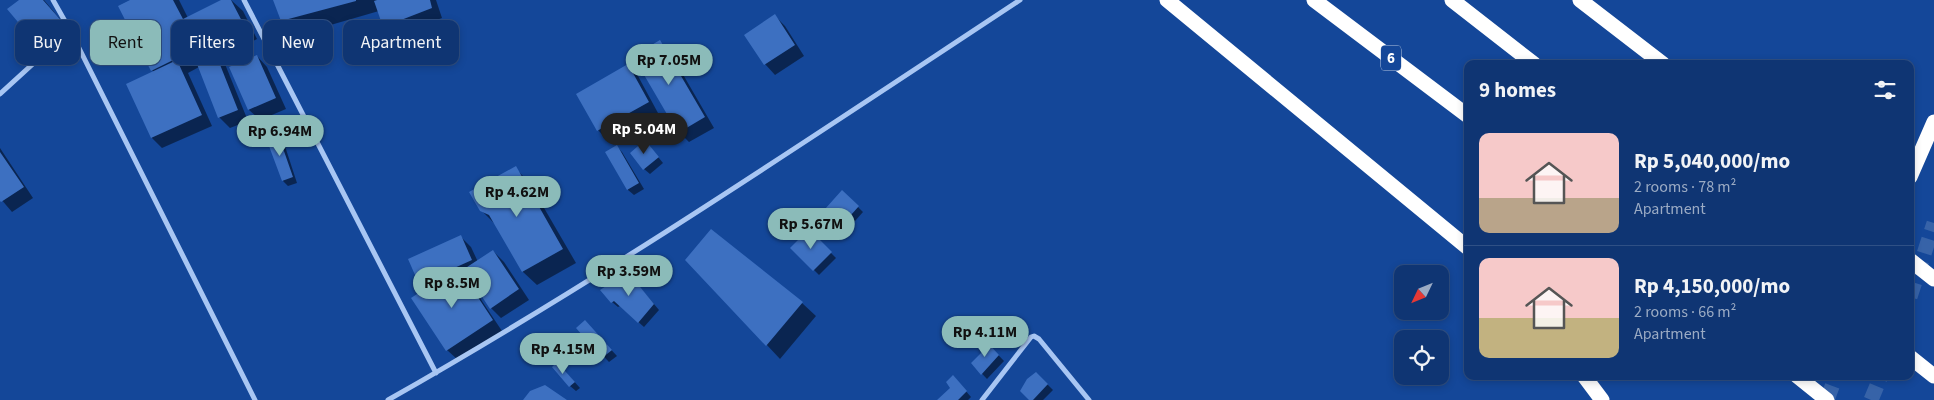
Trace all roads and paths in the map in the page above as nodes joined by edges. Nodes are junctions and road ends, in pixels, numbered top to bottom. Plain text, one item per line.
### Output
1 (53, 0) edge
2 (244, 0) edge
3 (1020, 0) edge
4 (1167, 0) edge
5 (1314, 0) edge
6 (1452, 0) edge
7 (1580, 0) edge
8 (64, 20) edge
9 (80, 50) edge
10 (1529, 60) edge
11 (1658, 60) edge
12 (32, 65) edge
13 (0, 94) edge
14 (1464, 113) edge
15 (1934, 122) edge
16 (1914, 168) edge
17 (1464, 245) edge
18 (1914, 263) edge
19 (1934, 279) edge
20 (1914, 360) edge
21 (436, 373) junction
22 (1934, 376) edge
23 (1587, 380) edge
24 (1802, 380) edge
25 (255, 400) edge
26 (388, 400) edge
27 (982, 400) edge
28 (1089, 400) edge
29 (1602, 400) edge
30 (1827, 400) edge

1 - 8 street
2 - 21 street
3 - 21 street
4 - 17 highway
5 - 14 highway, 6
6 - 10 highway
7 - 11 highway
9 - 25 street
12 - 13 street
15 - 16 highway
18 - 19 highway
20 - 22 highway
21 - 26 street
23 - 29 highway
24 - 30 highway
27 - 28 street

